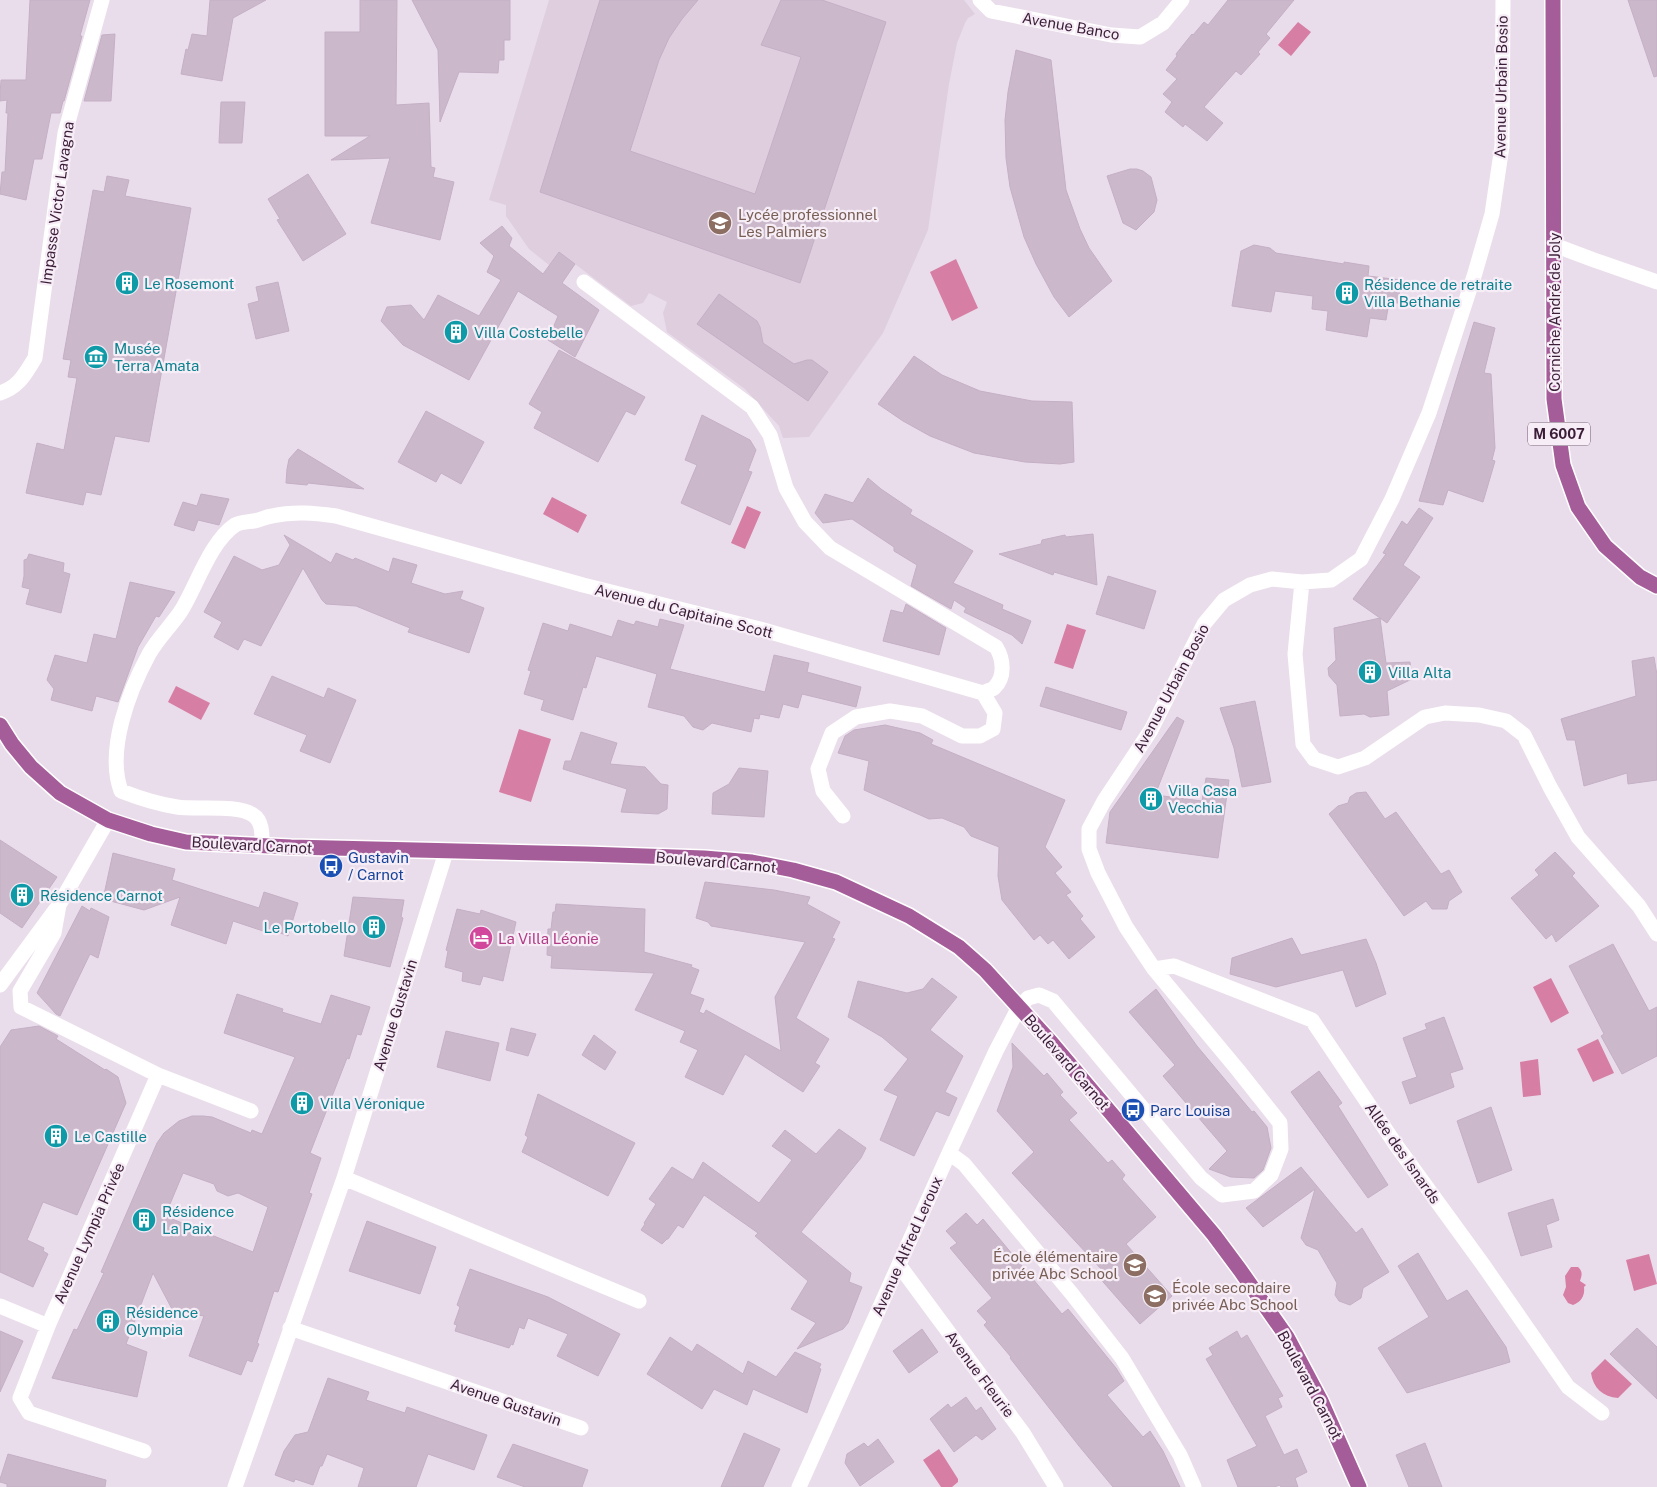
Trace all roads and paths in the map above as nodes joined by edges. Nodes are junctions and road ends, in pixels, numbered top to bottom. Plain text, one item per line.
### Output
1 (102, 0) edge
2 (980, 0) edge
3 (1182, 0) edge
4 (1503, 0) edge
5 (1553, 0) edge
6 (1554, 245) junction
7 (584, 282) dead end
8 (1657, 282) edge
9 (0, 394) edge
10 (1302, 582) junction
11 (1657, 586) edge
12 (983, 693) junction
13 (0, 725) edge
14 (843, 816) dead end
15 (108, 820) junction
16 (262, 846) junction
17 (446, 852) junction
18 (59, 905) junction
19 (1657, 934) edge
20 (1154, 969) junction
21 (0, 985) edge
22 (1019, 1007) junction
23 (158, 1075) junction
24 (251, 1111) dead end
25 (948, 1153) junction
26 (344, 1178) junction
27 (898, 1265) junction
28 (639, 1301) dead end
29 (0, 1306) edge
30 (48, 1326) junction
31 (290, 1328) junction
32 (1602, 1412) dead end
33 (581, 1428) dead end
34 (144, 1451) dead end
35 (235, 1487) edge
36 (799, 1487) edge
37 (1056, 1487) edge
38 (1194, 1487) edge
39 (1359, 1487) edge

1 - 9 street, Impasse Victor Lavagna
2 - 3 street, Avenue Banco
4 - 10 street, Avenue Urbain Bosio
5 - 6 main road, Corniche André de Joly / M 6007
6 - 8 street
6 - 11 main road, Corniche André de Joly / M 6007
7 - 12 street
10 - 19 street
10 - 20 street, Avenue Urbain Bosio
12 - 14 street
12 - 16 street, Avenue du Capitaine Scott
13 - 15 main road, Boulevard Carnot
15 - 16 main road, Boulevard Carnot
15 - 18 street
16 - 17 main road, Boulevard Carnot
17 - 22 main road, Boulevard Carnot
17 - 26 street, Avenue Gustavin
18 - 21 street
18 - 23 street
20 - 22 street, Avenue Urbain Bosio
20 - 32 street, Allée des Isnards
22 - 25 street, Avenue Alfred Leroux
22 - 39 main road, Boulevard Carnot
23 - 24 street
23 - 30 street, Avenue Lympia Privée
25 - 27 street, Avenue Alfred Leroux
25 - 38 street
26 - 28 street
26 - 31 street, Avenue Gustavin
27 - 36 street, Avenue Alfred Leroux
27 - 37 street, Avenue Fleurie
29 - 30 street
30 - 34 street, Avenue Lympia Privée
31 - 33 street, Avenue Gustavin
31 - 35 street, Avenue Gustavin

